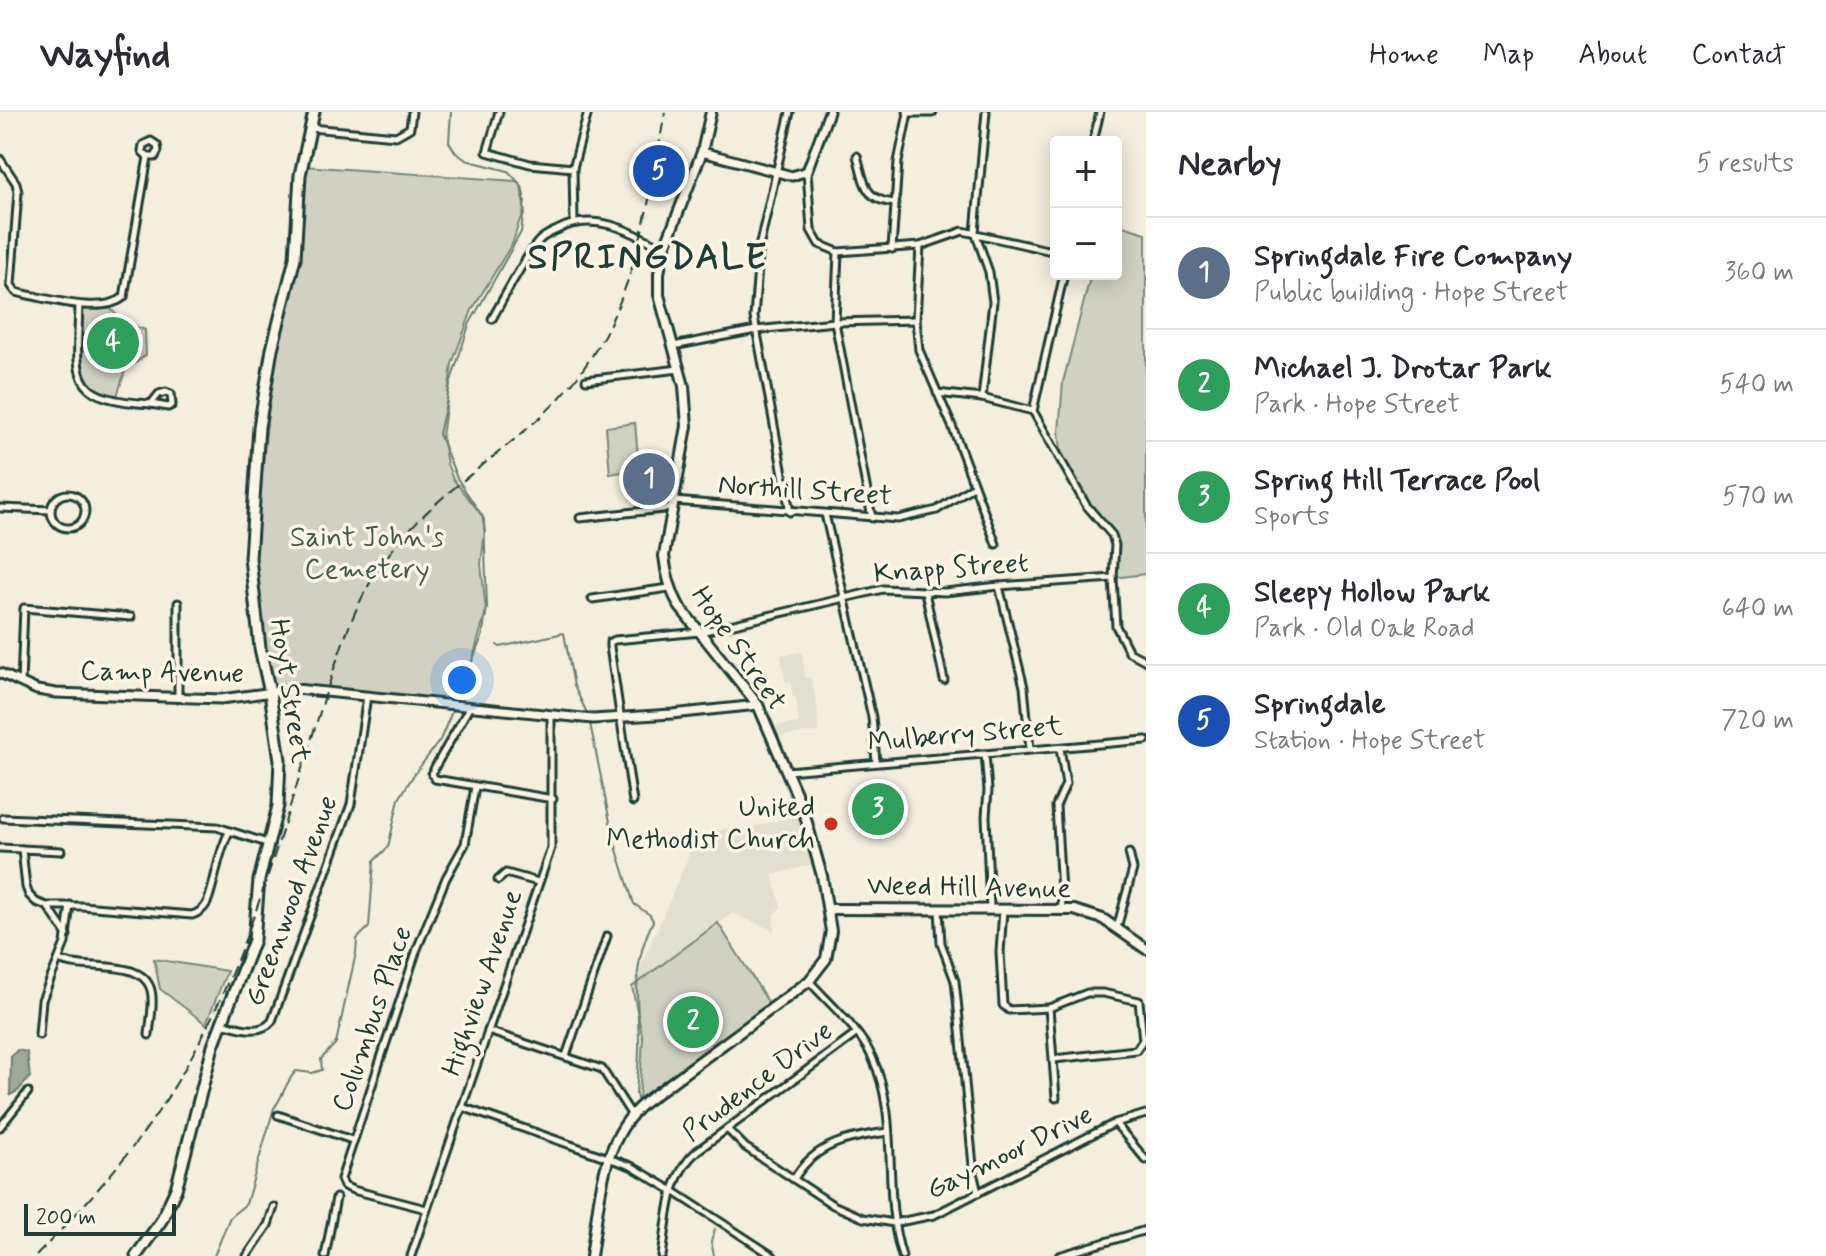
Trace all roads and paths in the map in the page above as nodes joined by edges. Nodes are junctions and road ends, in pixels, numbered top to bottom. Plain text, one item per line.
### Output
1 (314, 112) edge
2 (412, 112) edge
3 (499, 112) edge
4 (588, 112) edge
5 (711, 112) edge
6 (790, 112) edge
7 (829, 112) edge
8 (908, 112) edge
9 (932, 112) edge
10 (986, 112) edge
11 (1100, 112) edge
12 (311, 128) junction
13 (1094, 136) edge
14 (702, 152) junction
15 (857, 156) dead end
16 (148, 157) dead end
17 (0, 159) edge
18 (573, 168) junction
19 (775, 171) junction
20 (807, 171) junction
21 (895, 203) junction
22 (574, 222) junction
23 (975, 232) junction
24 (920, 246) junction
25 (664, 249) junction
26 (892, 249) junction
27 (1050, 251) edge
28 (838, 252) junction
29 (1063, 280) edge
30 (79, 305) junction
31 (492, 319) dead end
32 (916, 320) junction
33 (835, 322) junction
34 (756, 330) junction
35 (673, 346) junction
36 (680, 369) junction
37 (586, 380) dead end
38 (937, 393) junction
39 (982, 398) junction
40 (151, 404) dead end
41 (1033, 411) junction
42 (973, 486) junction
43 (674, 504) junction
44 (0, 508) edge
45 (51, 510) junction
46 (790, 512) junction
47 (825, 514) junction
48 (580, 518) dead end
49 (872, 518) junction
50 (996, 544) dead end
51 (1113, 578) junction
52 (999, 586) junction
53 (669, 588) junction
54 (925, 592) junction
55 (592, 599) dead end
56 (844, 599) junction
57 (178, 603) dead end
58 (131, 617) dead end
59 (700, 632) junction
60 (1146, 661) edge
61 (0, 673) edge
62 (944, 680) dead end
63 (21, 684) junction
64 (270, 693) junction
65 (367, 696) junction
66 (178, 699) junction
67 (758, 705) junction
68 (469, 708) junction
69 (551, 716) junction
70 (620, 718) junction
71 (1146, 740) edge
72 (1060, 748) junction
73 (1030, 750) junction
74 (985, 754) junction
75 (876, 762) junction
76 (787, 771) junction
77 (475, 787) junction
78 (553, 799) junction
79 (633, 802) dead end
80 (3, 818) dead end
81 (229, 832) junction
82 (268, 843) junction
83 (0, 848) edge
84 (22, 849) junction
85 (61, 851) dead end
86 (1129, 853) dead end
87 (498, 880) dead end
88 (538, 882) junction
89 (70, 905) junction
90 (47, 906) junction
91 (828, 909) junction
92 (939, 909) junction
93 (990, 909) junction
94 (1062, 909) junction
95 (1003, 910) junction
96 (1117, 928) junction
97 (67, 935) junction
98 (607, 936) dead end
99 (1146, 949) edge
100 (59, 960) junction
101 (809, 981) junction
102 (1049, 1008) junction
103 (222, 1023) junction
104 (488, 1031) junction
105 (856, 1034) junction
106 (39, 1035) dead end
107 (149, 1035) dead end
108 (566, 1056) junction
109 (1054, 1059) junction
110 (28, 1092) dead end
111 (1056, 1098) dead end
112 (462, 1107) junction
113 (631, 1114) junction
114 (1146, 1114) edge
115 (278, 1115) dead end
116 (1115, 1123) junction
117 (0, 1127) edge
118 (727, 1129) junction
119 (888, 1132) junction
120 (352, 1140) junction
121 (608, 1157) junction
122 (1146, 1160) edge
123 (794, 1179) junction
124 (673, 1191) junction
125 (978, 1193) junction
126 (336, 1198) dead end
127 (274, 1207) dead end
128 (426, 1209) junction
129 (894, 1223) junction
130 (1146, 1230) edge
131 (136, 1256) edge
132 (247, 1256) edge
133 (325, 1256) edge
134 (411, 1256) edge
135 (591, 1256) edge
136 (662, 1256) edge
137 (773, 1256) edge
138 (902, 1256) edge
139 (1059, 1256) edge

1 - 12 main road, Hoyt Street
2 - 12 street
3 - 18 street
4 - 18 street
5 - 14 main road, Hope Street
6 - 19 street
7 - 20 street
8 - 9 street
8 - 21 street
10 - 23 street
11 - 13 street
12 - 64 main road, Hoyt Street
14 - 19 street
14 - 25 main road, Hope Street
15 - 21 street
16 - 30 street
17 - 30 street
18 - 22 street
19 - 20 street
19 - 34 street
20 - 28 street
21 - 26 street
22 - 25 street
22 - 31 street
23 - 24 street
23 - 27 street
23 - 39 street
24 - 26 street
24 - 32 street
25 - 35 main road, Hope Street
26 - 28 street
28 - 33 street
29 - 41 street
30 - 40 street
32 - 33 street
32 - 38 street
33 - 34 street
33 - 49 street
34 - 35 street
34 - 46 street
35 - 36 main road, Hope Street
36 - 37 street
36 - 43 main road, Hope Street
38 - 39 street
38 - 42 street
39 - 41 street
41 - 51 street
42 - 49 street, Northill Street
42 - 50 street
43 - 46 street, Northill Street
43 - 48 street, Northill Street
43 - 53 main road, Hope Street
44 - 45 street
45 - 45 street
46 - 47 street, Northill Street
47 - 49 street, Northill Street
47 - 56 street
51 - 52 street, Knapp Street
51 - 60 street
52 - 54 street, Knapp Street
52 - 73 street
53 - 55 street
53 - 59 main road, Hope Street
54 - 56 street, Knapp Street
54 - 62 street
56 - 59 street, Knapp Street
56 - 75 street
57 - 66 street
58 - 63 street
59 - 67 main road, Hope Street
59 - 70 street, Knapp Street
61 - 63 street, Camp Avenue
63 - 66 street, Camp Avenue
64 - 65 street, Camp Avenue
64 - 66 street, Camp Avenue
64 - 82 main road, Hoyt Street
65 - 68 street, Camp Avenue
65 - 103 street, Greenwood Avenue
67 - 70 street, Camp Avenue
67 - 76 main road, Hope Street
68 - 69 street, Camp Avenue
68 - 77 street
69 - 70 street, Camp Avenue
69 - 78 street, Highview Avenue
70 - 79 street
71 - 72 street, Mulberry Street
72 - 73 street, Mulberry Street
72 - 94 street
73 - 74 street, Mulberry Street
74 - 75 street, Mulberry Street
74 - 93 street
75 - 76 street, Mulberry Street
76 - 91 main road, Hope Street
77 - 78 street
77 - 120 street, Columbus Place
78 - 88 street, Highview Avenue
80 - 81 street
81 - 82 street
81 - 89 street
82 - 103 main road, Hoyt Street
83 - 84 street
84 - 85 street
84 - 90 street
86 - 96 street
87 - 88 street
88 - 104 street, Highview Avenue
89 - 90 street
89 - 97 street
90 - 97 street
91 - 92 main road, Weed Hill Avenue
91 - 101 main road, Hope Street
92 - 93 main road, Weed Hill Avenue
92 - 125 street
93 - 95 main road, Weed Hill Avenue
94 - 95 main road, Weed Hill Avenue
94 - 96 main road, Weed Hill Avenue
95 - 102 street
96 - 99 main road, Weed Hill Avenue
97 - 100 street
98 - 108 street
100 - 106 street
100 - 107 street
101 - 105 street
101 - 113 main road, Hope Street
102 - 109 street
102 - 109 street
103 - 131 main road, Hoyt Street
104 - 108 street
104 - 112 street, Highview Avenue
105 - 118 street, Prudence Drive
105 - 119 street
108 - 113 street
109 - 111 street
110 - 117 street
112 - 121 street
112 - 128 street, Highview Avenue
113 - 121 main road, Hope Street
114 - 116 street, Gaymoor Drive
115 - 120 street
116 - 122 street
116 - 125 street, Gaymoor Drive
118 - 123 street, Gaymoor Drive
118 - 124 street, Prudence Drive
119 - 123 street
119 - 129 street
120 - 128 street, Columbus Place
121 - 124 street
121 - 135 main road, Hope Street
123 - 129 street, Gaymoor Drive
124 - 136 street, Prudence Drive
124 - 137 street
125 - 129 street, Gaymoor Drive
126 - 133 street
127 - 132 street
128 - 134 street, Highview Avenue
129 - 138 street
130 - 139 street

